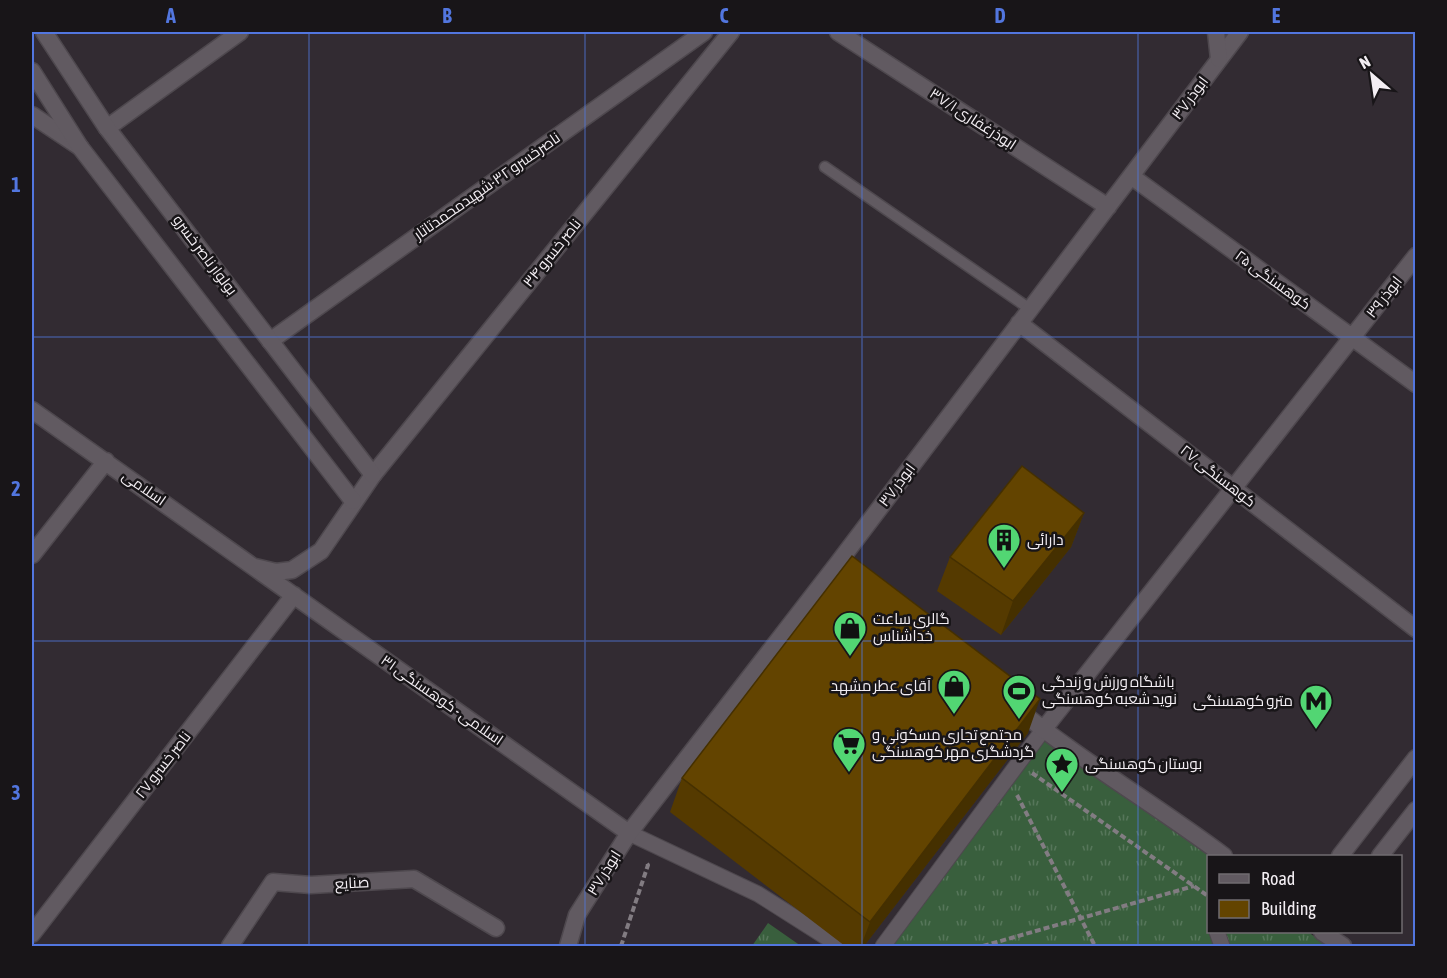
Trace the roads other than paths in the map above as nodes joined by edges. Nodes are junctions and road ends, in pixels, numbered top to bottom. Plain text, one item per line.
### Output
1 (44, 32) edge
2 (240, 32) edge
3 (704, 32) edge
4 (731, 32) edge
5 (838, 32) edge
6 (1216, 32) edge
7 (1240, 32) edge
8 (1220, 60) junction
9 (32, 71) edge
10 (32, 115) edge
11 (107, 128) junction
12 (80, 147) junction
13 (825, 167) dead end
14 (1131, 176) junction
15 (1108, 207) junction
16 (1416, 256) edge
17 (1030, 309) junction
18 (1019, 323) junction
19 (1352, 338) junction
20 (270, 340) junction
21 (1416, 384) edge
22 (32, 410) edge
23 (106, 461) junction
24 (373, 475) junction
25 (1234, 489) junction
26 (353, 501) junction
27 (32, 555) edge
28 (255, 567) junction
29 (294, 595) junction
30 (1416, 629) edge
31 (999, 694) edge
32 (1043, 730) junction
33 (1416, 758) edge
34 (1416, 810) edge
35 (630, 833) junction
36 (1223, 855) edge
37 (1341, 855) edge
38 (1381, 855) edge
39 (496, 928) dead end
40 (1324, 933) edge
41 (32, 934) edge
42 (230, 946) edge
43 (568, 946) edge
44 (840, 946) edge
45 (883, 946) edge
46 (1343, 946) edge

1 - 11 street, بولوار ناصر خسرو
2 - 11 street
3 - 20 street, ناصرخسرو ۳۲-شهیدمحمدتاتار
4 - 24 street, ناصر خسرو ۳۴
5 - 15 street, ابوذرغفاری ۳۷/۱
6 - 8 street
7 - 8 street, ابوذر ۳۷
8 - 14 street, ابوذر ۳۷
9 - 12 street
10 - 12 street
11 - 20 street, بولوار ناصر خسرو
12 - 26 street
13 - 17 lane
14 - 15 street, ابوذر ۳۷
14 - 19 street, کوهسنگی ۲۵
15 - 17 street, ابوذر ۳۷
16 - 19 street, ابوذر ۳۹
17 - 18 street, ابوذر ۳۷
18 - 25 street, کوهسنگی ۲۷
18 - 35 street, ابوذر ۳۷
19 - 21 street, کوهسنگی ۲۵
19 - 25 street, ابوذر ۳۹
20 - 24 street, بولوار ناصر خسرو
22 - 23 street, اسلامی
23 - 27 street
23 - 28 street, اسلامی
24 - 26 street, ناصر خسرو ۳۴
25 - 30 street, کوهسنگی ۲۷
25 - 32 street, ابوذر ۳۹
26 - 28 street, ناصر خسرو ۳۴
28 - 29 street, اسلامی - کوهسنگی ۳۱
29 - 35 street, اسلامی - کوهسنگی ۳۱
29 - 41 street, ناصر خسرو ۲۷
31 - 32 street
32 - 36 street
32 - 45 street
33 - 37 street
34 - 38 street
35 - 43 street, ابوذر ۳۷
35 - 44 street
39 - 42 street, صنایع
40 - 46 street

